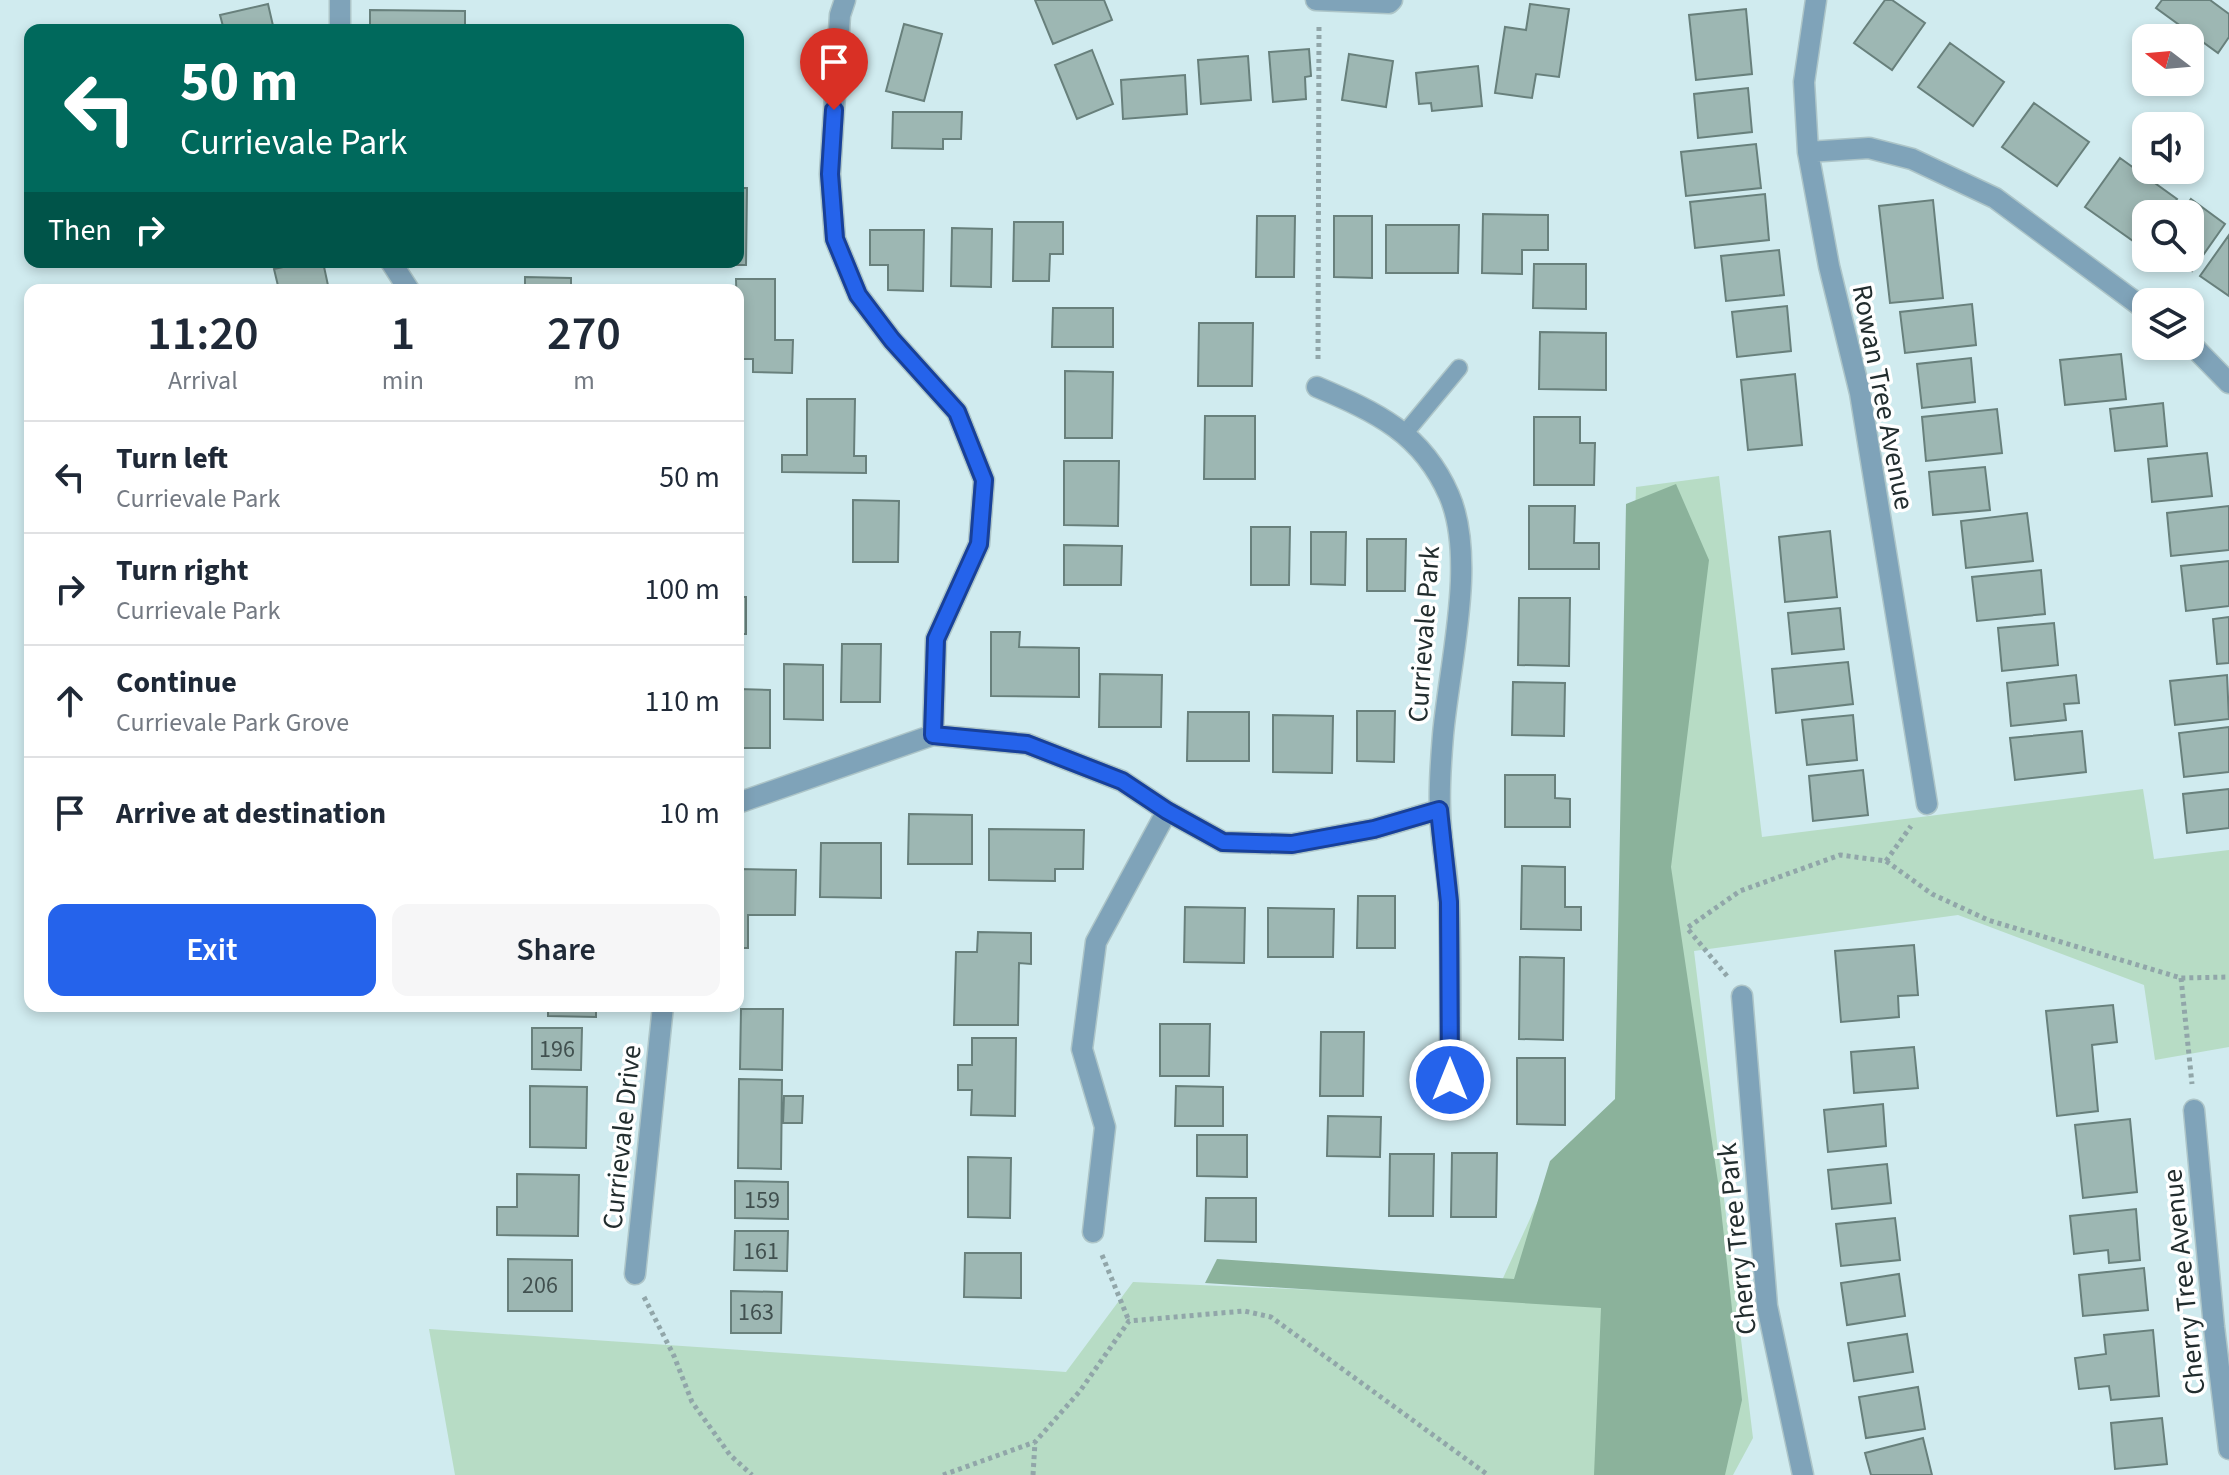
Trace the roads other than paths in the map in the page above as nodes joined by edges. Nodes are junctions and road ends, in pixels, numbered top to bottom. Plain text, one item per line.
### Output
1 (340, 0) edge
2 (845, 0) edge
3 (1318, 0) edge
4 (1392, 0) edge
5 (1816, 0) edge
6 (340, 24) edge
7 (1808, 152) junction
8 (2132, 300) edge
9 (2204, 357) edge
10 (1459, 368) dead end
11 (2229, 383) edge
12 (1317, 387) road end
13 (1405, 433) junction
14 (933, 735) junction
15 (744, 801) edge
16 (1927, 804) road end
17 (1439, 810) junction
18 (1167, 811) junction
19 (1742, 996) road end
20 (662, 1012) edge
21 (1450, 1080) dead end
22 (2194, 1110) road end
23 (1093, 1232) road end
24 (635, 1274) road end
25 (2229, 1449) edge
26 (1803, 1475) edge

1 - 6 street
2 - 14 street
3 - 4 street
5 - 7 street, Rowan Tree Avenue
7 - 8 street
7 - 16 street, Rowan Tree Avenue
9 - 11 street
10 - 13 lane
12 - 13 street, Currievale Park
13 - 17 street, Currievale Park
14 - 15 street
14 - 18 street
17 - 18 street
17 - 21 street, Currievale Park
18 - 23 street
19 - 26 street, Cherry Tree Park
20 - 24 street, Currievale Drive
22 - 25 street, Cherry Tree Avenue

